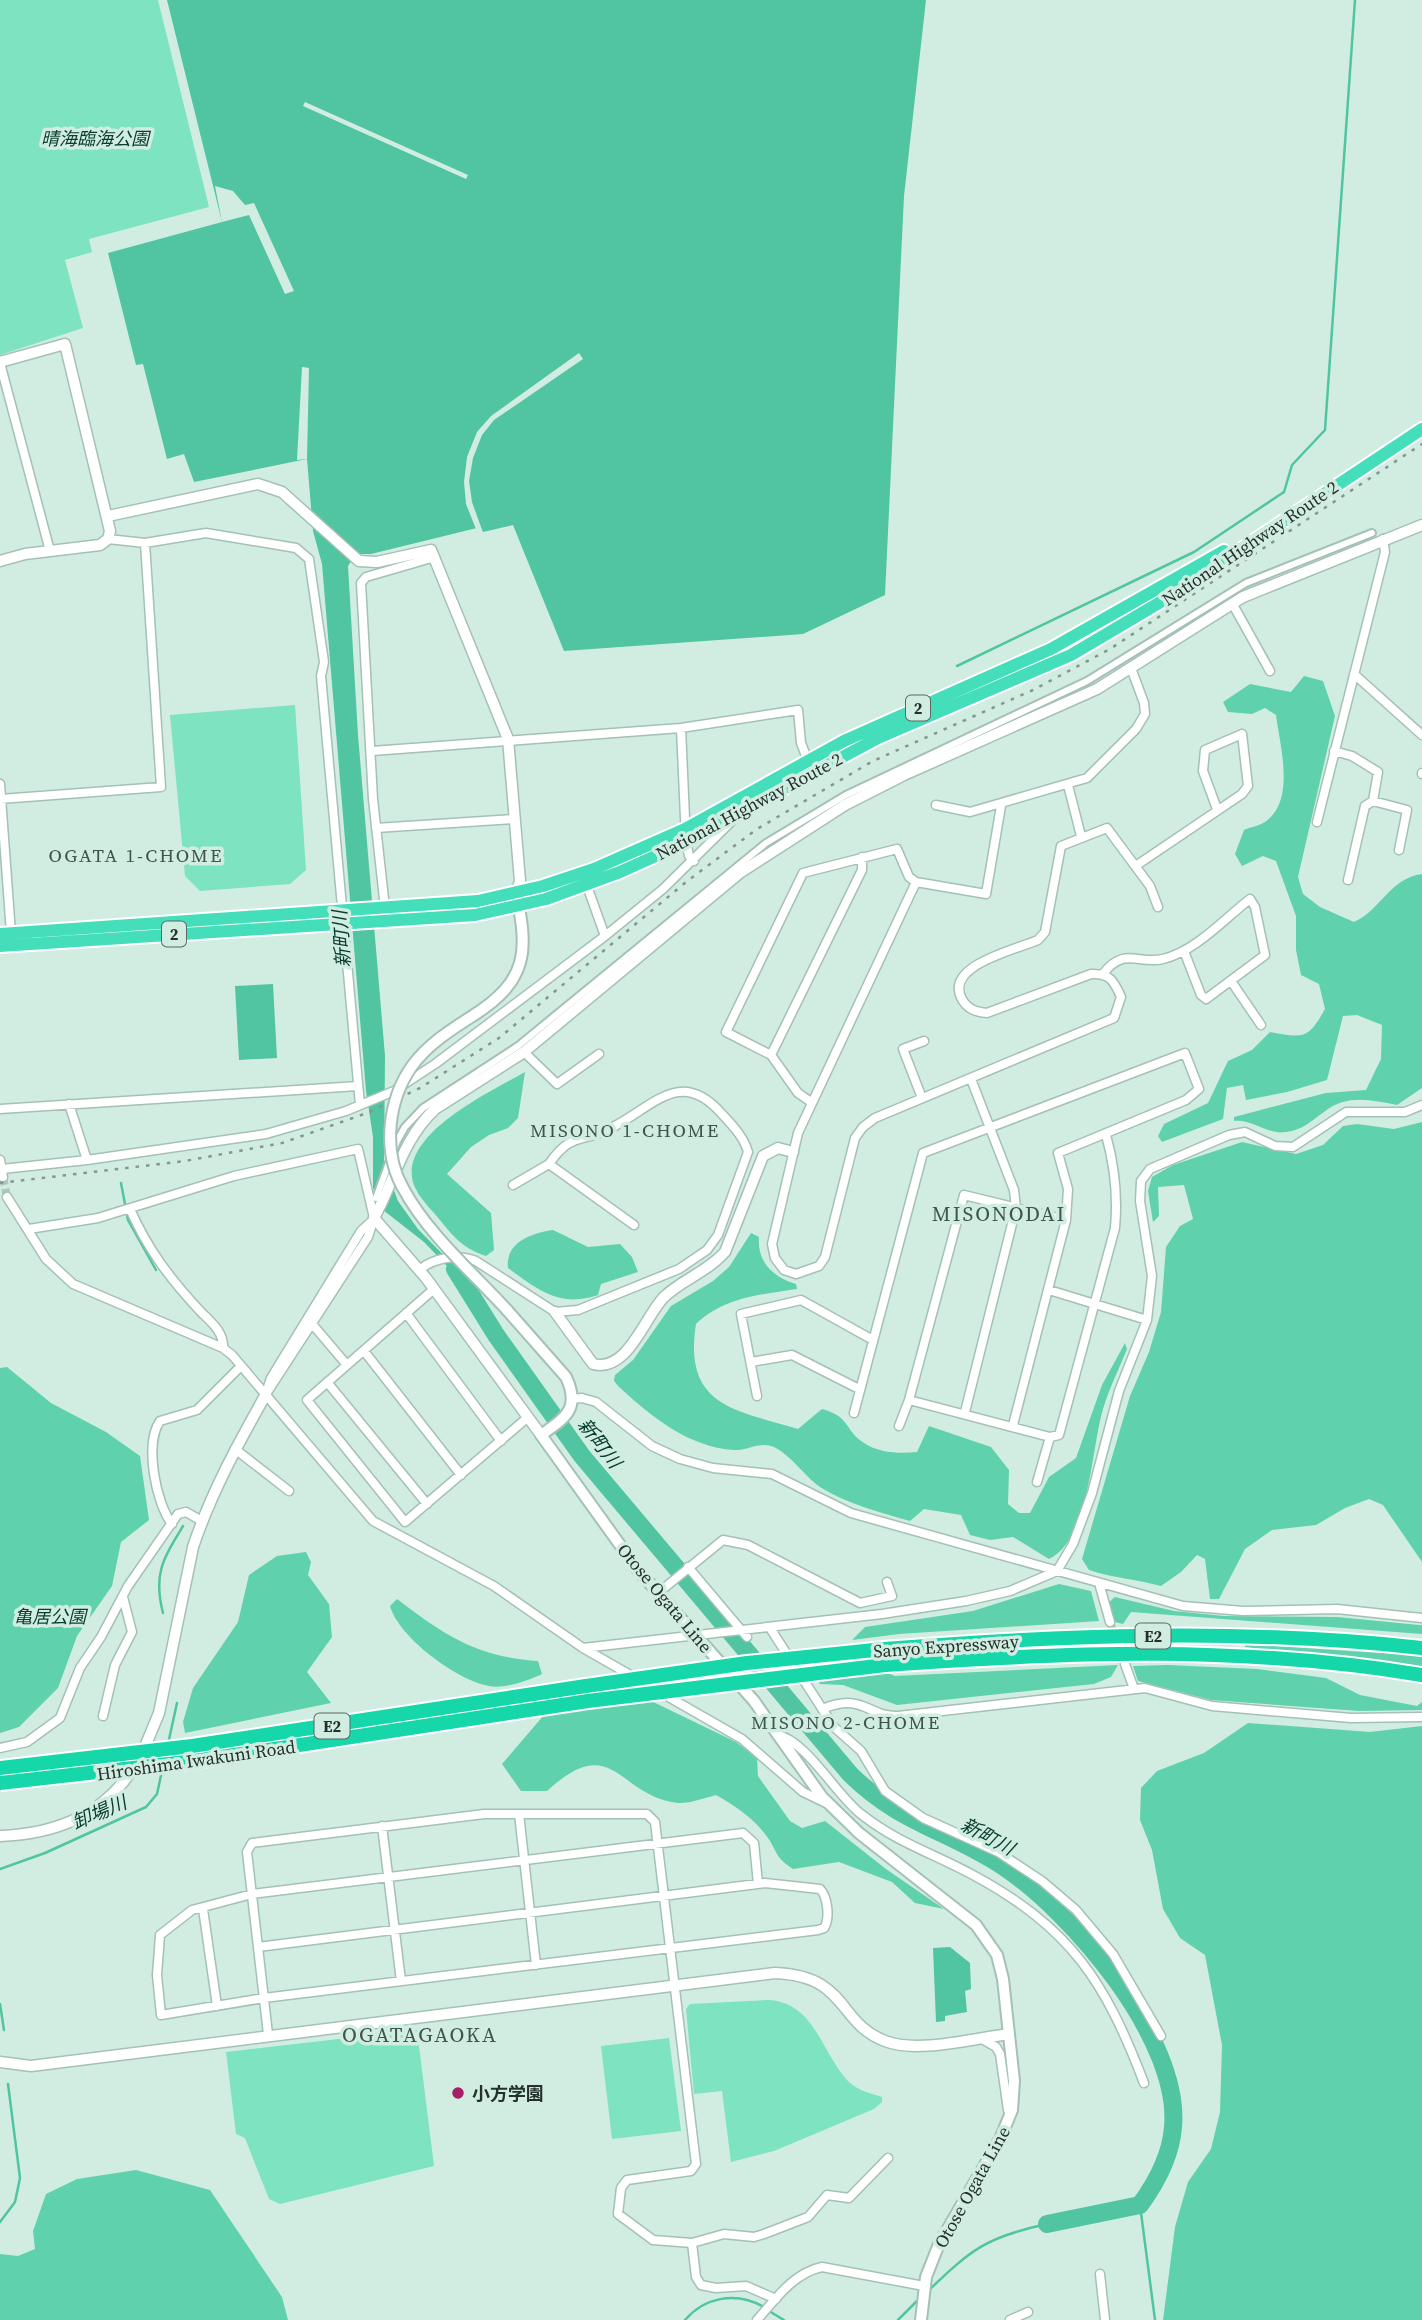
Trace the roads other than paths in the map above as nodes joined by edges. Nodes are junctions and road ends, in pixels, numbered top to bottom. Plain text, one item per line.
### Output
1 (0, 362) edge
2 (1422, 419) edge
3 (1422, 429) edge
4 (108, 516) junction
5 (1422, 524) edge
6 (1372, 533) dead end
7 (108, 539) junction
8 (1382, 539) junction
9 (145, 543) junction
10 (50, 551) junction
11 (435, 557) junction
12 (0, 561) edge
13 (1232, 603) junction
14 (1131, 668) junction
15 (1270, 671) dead end
16 (1354, 674) junction
17 (681, 727) junction
18 (1422, 735) edge
19 (508, 738) junction
20 (372, 751) junction
21 (1334, 751) junction
22 (807, 761) junction
23 (0, 784) edge
24 (1068, 785) junction
25 (1, 799) edge
26 (1373, 801) junction
27 (936, 806) dead end
28 (1001, 806) junction
29 (1217, 809) junction
30 (741, 812) junction
31 (515, 819) junction
32 (1317, 822) dead end
33 (376, 828) junction
34 (685, 835) junction
35 (1081, 836) junction
36 (1399, 850) dead end
37 (862, 857) junction
38 (694, 861) junction
39 (1137, 865) junction
40 (1348, 880) dead end
41 (916, 882) junction
42 (587, 886) junction
43 (518, 900) junction
44 (1158, 907) dead end
45 (381, 913) junction
46 (345, 918) junction
47 (5, 933) edge
48 (605, 936) junction
49 (0, 946) edge
50 (1184, 951) junction
51 (1103, 974) junction
52 (1231, 981) junction
53 (1261, 1025) dead end
54 (924, 1041) dead end
55 (524, 1052) junction
56 (599, 1054) dead end
57 (771, 1055) junction
58 (971, 1079) junction
59 (358, 1086) junction
60 (922, 1098) junction
61 (811, 1101) junction
62 (69, 1104) junction
63 (363, 1104) junction
64 (1422, 1105) edge
65 (0, 1109) edge
66 (991, 1127) junction
67 (1107, 1135) junction
68 (793, 1152) junction
69 (87, 1160) junction
70 (549, 1164) junction
71 (2, 1169) edge
72 (513, 1185) dead end
73 (7, 1197) dead end
74 (376, 1198) dead end
75 (1016, 1208) junction
76 (131, 1209) junction
77 (376, 1214) junction
78 (1066, 1220) junction
79 (634, 1226) dead end
80 (29, 1229) junction
81 (422, 1268) junction
82 (434, 1289) junction
83 (1049, 1290) junction
84 (1095, 1302) junction
85 (555, 1312) junction
86 (407, 1313) junction
87 (1147, 1320) junction
88 (313, 1325) junction
89 (873, 1340) junction
90 (223, 1348) junction
91 (364, 1351) junction
92 (751, 1362) junction
93 (347, 1365) junction
94 (241, 1366) junction
95 (327, 1382) junction
96 (859, 1390) junction
97 (266, 1394) junction
98 (757, 1396) dead end
99 (572, 1399) junction
100 (909, 1399) junction
101 (965, 1412) junction
102 (854, 1413) dead end
103 (527, 1418) junction
104 (1013, 1425) junction
105 (899, 1426) dead end
106 (543, 1434) junction
107 (1050, 1437) junction
108 (500, 1441) junction
109 (235, 1449) junction
110 (461, 1475) junction
111 (1037, 1482) dead end
112 (289, 1491) dead end
113 (427, 1504) junction
114 (202, 1521) junction
115 (172, 1524) junction
116 (687, 1568) junction
117 (1057, 1571) junction
118 (887, 1582) dead end
119 (1099, 1583) junction
120 (661, 1591) junction
121 (123, 1597) junction
122 (1422, 1618) edge
123 (1110, 1622) tunnel mouth
124 (769, 1628) junction
125 (742, 1633) junction
126 (700, 1635) junction
127 (583, 1648) junction
128 (1422, 1648) edge
129 (1125, 1664) tunnel mouth
130 (1422, 1675) edge
131 (1134, 1689) junction
132 (822, 1709) junction
133 (474, 1712) junction
134 (103, 1716) dead end
135 (1422, 1717) edge
136 (777, 1735) junction
137 (0, 1748) edge
138 (0, 1768) edge
139 (0, 1783) edge
140 (829, 1804) junction
141 (519, 1814) junction
142 (382, 1826) junction
143 (0, 1836) edge
144 (658, 1843) junction
145 (524, 1860) junction
146 (388, 1877) junction
147 (758, 1884) junction
148 (252, 1894) junction
149 (664, 1896) junction
150 (204, 1909) junction
151 (530, 1913) junction
152 (395, 1930) junction
153 (258, 1947) junction
154 (670, 1948) junction
155 (536, 1965) junction
156 (401, 1981) junction
157 (675, 1984) junction
158 (264, 1998) junction
159 (217, 2006) junction
160 (268, 2034) junction
161 (1009, 2034) junction
162 (1161, 2036) dead end
163 (974, 2039) junction
164 (0, 2062) edge
165 (1144, 2083) dead end
166 (1001, 2137) junction
167 (888, 2158) dead end
168 (692, 2244) junction
169 (1100, 2274) dead end
170 (924, 2286) junction
171 (775, 2300) junction
172 (1028, 2312) dead end
173 (759, 2318) edge
174 (921, 2320) edge
175 (1010, 2320) edge
176 (1105, 2320) edge

1 - 4 street
1 - 10 street
2 - 22 highway, National Highway Route 2 / 2
3 - 30 highway, National Highway Route 2 / 2
4 - 7 street
4 - 11 street
5 - 8 street
6 - 74 street
7 - 9 street
7 - 10 street
8 - 13 street
8 - 16 street
9 - 25 street
9 - 46 street
10 - 12 street
11 - 19 street
11 - 20 street
13 - 14 street
13 - 15 street
14 - 24 street
14 - 55 street
16 - 18 street
16 - 21 street
17 - 19 street
17 - 22 street
17 - 34 street
19 - 20 street
19 - 31 street
20 - 33 street
21 - 26 street
21 - 32 street
22 - 34 highway, National Highway Route 2 / 2
23 - 25 street
24 - 28 street
24 - 35 street
25 - 47 street
26 - 36 street
26 - 40 street
27 - 28 street
28 - 41 street
29 - 29 street
29 - 39 street
30 - 34 highway, National Highway Route 2 / 2
30 - 38 street
31 - 33 street
31 - 43 street
33 - 45 street
34 - 38 street
34 - 42 highway, National Highway Route 2 / 2
34 - 43 highway, National Highway Route 2 / 2
35 - 39 street
35 - 51 street
37 - 41 street
37 - 57 street
37 - 57 street
38 - 48 street
39 - 44 street
41 - 61 street
42 - 43 highway, National Highway Route 2 / 2
42 - 48 street
43 - 45 highway, National Highway Route 2 / 2
43 - 99 main road, bridge
45 - 46 highway, National Highway Route 2 / 2
46 - 47 highway, National Highway Route 2 / 2
46 - 49 highway, National Highway Route 2 / 2
46 - 59 street
48 - 63 street
50 - 51 street
50 - 52 street
50 - 52 street
51 - 58 street
52 - 53 street
54 - 60 street
55 - 56 street
55 - 77 street
57 - 61 street
58 - 60 street
58 - 66 street
59 - 62 street
59 - 63 street
60 - 68 street
61 - 68 street
62 - 65 street
62 - 69 street
63 - 69 street
64 - 87 street
66 - 67 street
66 - 75 street
66 - 89 street
67 - 78 street
67 - 84 street
68 - 85 street
69 - 71 street
70 - 72 street
70 - 79 street
70 - 85 street
73 - 80 street
75 - 78 street
75 - 100 street
75 - 101 street
76 - 77 street
76 - 80 street
76 - 90 street
77 - 81 street
77 - 88 street
77 - 97 street
78 - 83 street
80 - 90 street
81 - 82 street
81 - 85 street
82 - 86 street
82 - 103 street
83 - 84 street
83 - 104 street
84 - 87 street
84 - 107 street
86 - 91 street
86 - 108 street
87 - 117 street
88 - 93 street
88 - 97 street
89 - 92 street
89 - 96 street
90 - 94 street
91 - 93 street
91 - 110 street
92 - 96 street
92 - 98 street
93 - 95 street
94 - 97 street
94 - 115 street
95 - 113 street
95 - 113 street
96 - 102 street
97 - 109 street
97 - 127 street
99 - 106 main road
99 - 117 street
100 - 101 street
100 - 105 street
101 - 104 street
103 - 106 street
103 - 108 street
104 - 107 street
106 - 120 main road, Otose Ogata Line
107 - 111 street
108 - 110 street
109 - 112 street
109 - 114 street
110 - 113 street
114 - 115 street
114 - 143 street
115 - 121 street
116 - 118 street
116 - 120 street
116 - 125 street
117 - 119 street
117 - 124 street
119 - 122 street
119 - 123 street
120 - 126 main road, Otose Ogata Line
121 - 134 street
121 - 137 street
124 - 125 street
124 - 132 street
125 - 126 street
126 - 127 street
126 - 136 main road, Otose Ogata Line
127 - 140 street
128 - 133 highway, Sanyo Expressway / E2, bridge
129 - 131 street
130 - 133 highway, Sanyo Expressway / E2, bridge
131 - 132 street
131 - 135 street
132 - 162 street
133 - 138 highway, Hiroshima Iwakuni Road / E2, bridge
133 - 139 highway, Hiroshima Iwakuni Road / E2, bridge
136 - 140 main road, Otose Ogata Line
136 - 165 street
140 - 161 main road, Otose Ogata Line
141 - 142 street
141 - 144 street
141 - 145 street
142 - 146 street
142 - 148 street
144 - 145 street
144 - 147 street
144 - 149 street
145 - 146 street
145 - 151 street
146 - 148 street
146 - 152 street
147 - 149 street
147 - 154 street
148 - 150 street
148 - 153 street
149 - 151 street
149 - 154 street
150 - 159 street
150 - 159 street
151 - 152 street
151 - 155 street
152 - 153 street
152 - 156 street
153 - 158 street
154 - 155 street
154 - 157 street
155 - 156 street
156 - 158 street
157 - 160 street
157 - 163 street
157 - 168 street
158 - 159 street
158 - 160 street
160 - 164 street
161 - 163 street
161 - 166 main road, Otose Ogata Line
163 - 166 street
166 - 170 main road, Otose Ogata Line
167 - 168 street
168 - 171 street
169 - 176 street
170 - 171 street
170 - 174 main road, Otose Ogata Line
171 - 173 street
172 - 175 street

